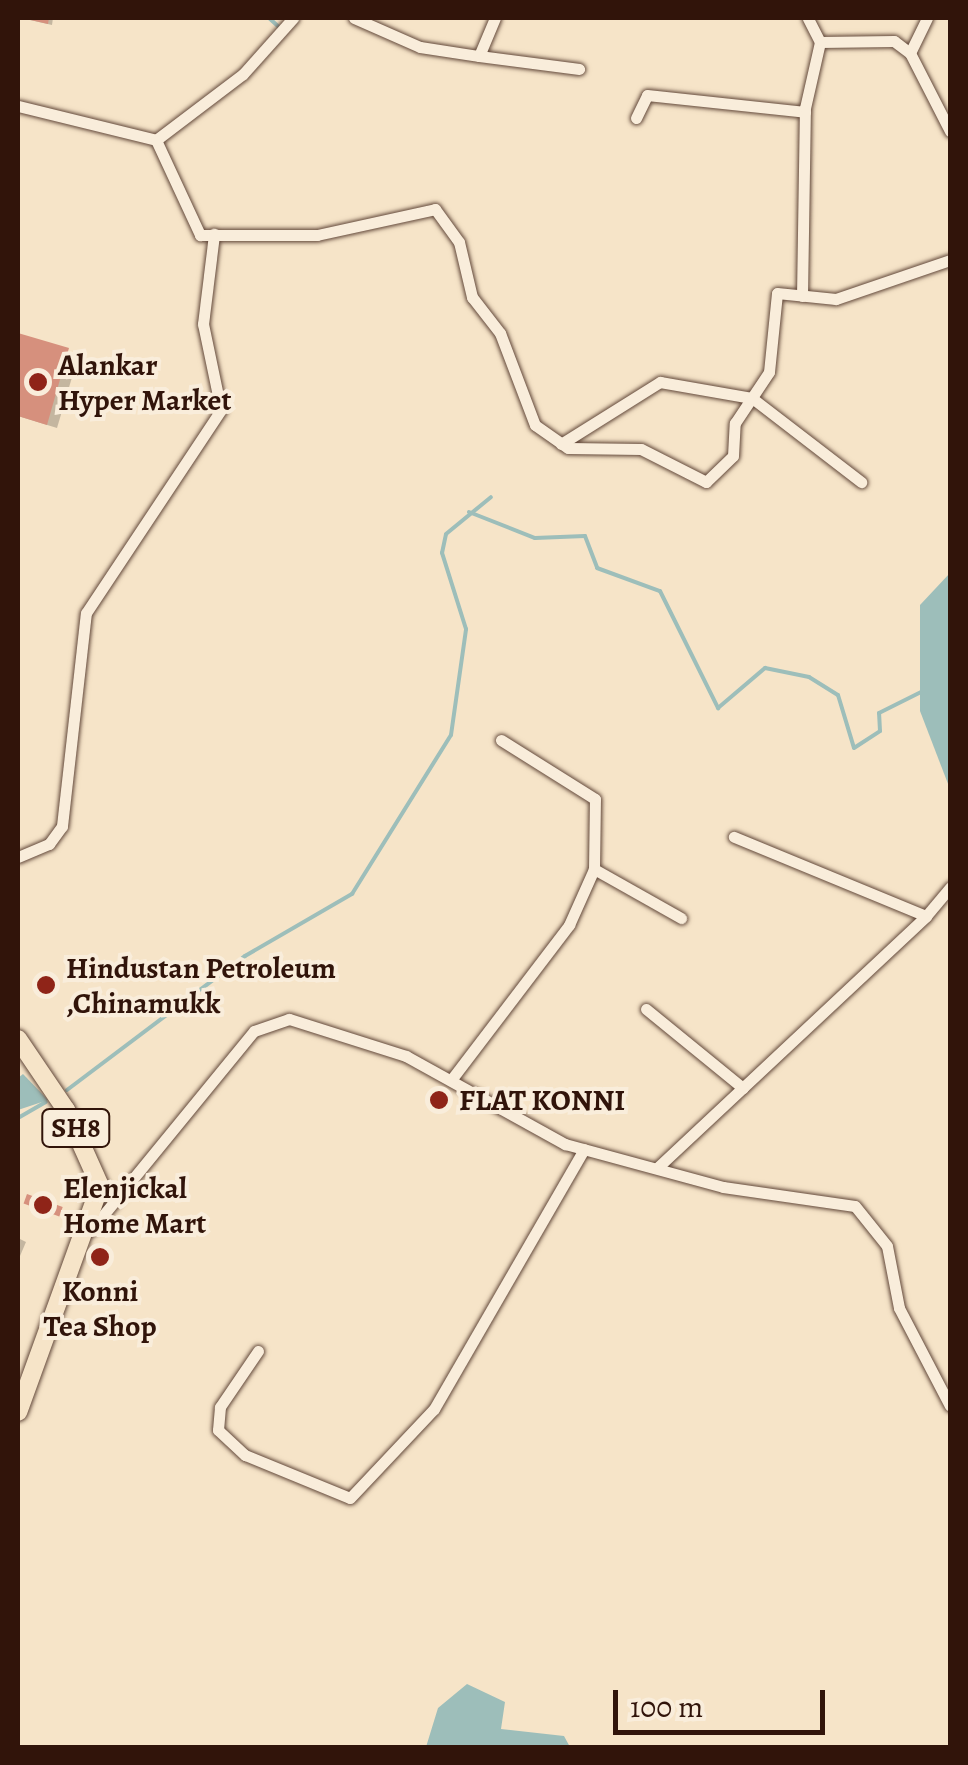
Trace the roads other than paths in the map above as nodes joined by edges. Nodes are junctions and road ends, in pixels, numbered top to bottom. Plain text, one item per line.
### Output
1 (294, 18) edge
2 (354, 18) edge
3 (494, 18) edge
4 (808, 18) edge
5 (928, 18) edge
6 (820, 42) junction
7 (910, 53) junction
8 (479, 56) junction
9 (579, 70) dead end
10 (18, 106) edge
11 (806, 112) junction
12 (636, 118) dead end
13 (950, 131) edge
14 (156, 140) junction
15 (214, 234) junction
16 (950, 260) edge
17 (802, 296) junction
18 (752, 398) junction
19 (561, 444) junction
20 (861, 482) dead end
21 (500, 740) dead end
22 (734, 838) dead end
23 (18, 856) edge
24 (594, 869) junction
25 (950, 888) edge
26 (926, 916) junction
27 (681, 918) dead end
28 (646, 1009) dead end
29 (18, 1038) edge
30 (23, 1056) edge
31 (451, 1080) junction
32 (743, 1088) junction
33 (584, 1150) junction
34 (657, 1168) junction
35 (91, 1230) junction
36 (258, 1351) dead end
37 (950, 1406) edge
38 (18, 1412) edge

1 - 14 street
2 - 8 street
3 - 8 street
4 - 6 street
5 - 7 street
6 - 7 street
6 - 11 street
7 - 13 street
8 - 9 street
10 - 14 street
11 - 12 street
11 - 17 street
14 - 15 street
15 - 19 street
15 - 23 street
16 - 17 street
17 - 18 street
18 - 19 street
18 - 19 street
18 - 20 street
21 - 24 street
22 - 26 street
24 - 27 street
24 - 31 street
25 - 26 street
26 - 32 street
28 - 32 street
29 - 30 main road, SH8
30 - 35 main road, SH8
31 - 33 street
31 - 35 street
32 - 34 street
33 - 34 street
33 - 36 street
34 - 37 street
35 - 38 main road, SH8

